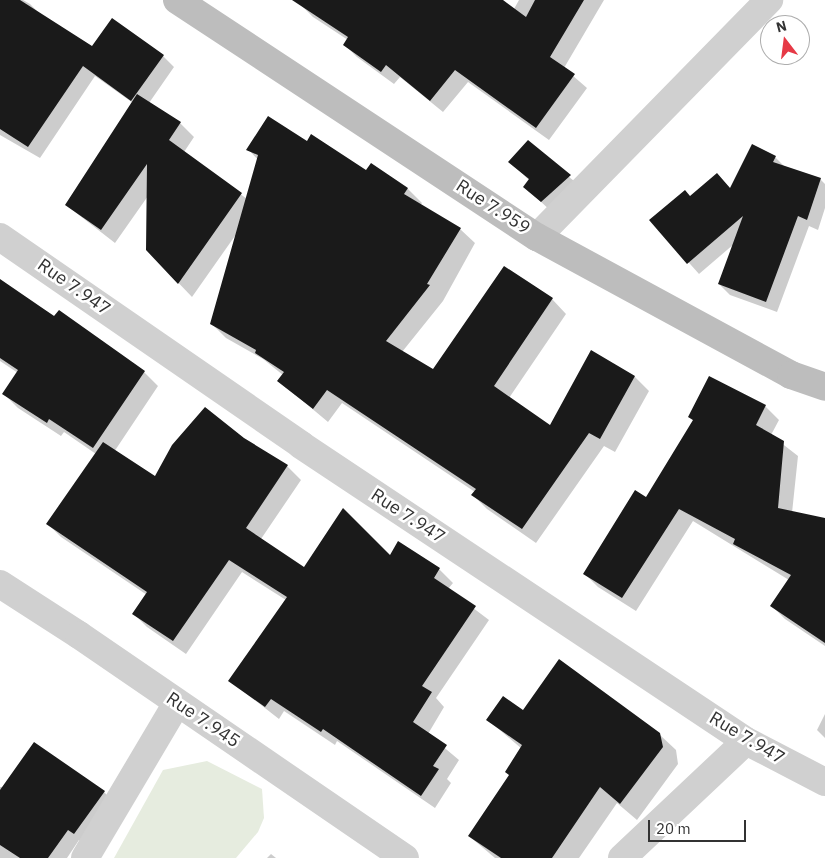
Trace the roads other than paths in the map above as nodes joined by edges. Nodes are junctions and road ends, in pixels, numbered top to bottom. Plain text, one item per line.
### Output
1 (177, 0) edge
2 (769, 0) edge
3 (0, 236) edge
4 (537, 236) junction
5 (825, 387) edge
6 (0, 584) edge
7 (177, 703) junction
8 (746, 741) junction
9 (825, 782) edge
10 (85, 858) edge
11 (405, 858) edge
12 (622, 858) edge

1 - 4 street, Rue 7.959
2 - 4 street
3 - 8 street, Rue 7.947
4 - 5 street, Rue 7.959
6 - 7 street, Rue 7.945
7 - 10 street
7 - 11 street, Rue 7.945
8 - 9 street, Rue 7.947
8 - 12 street

